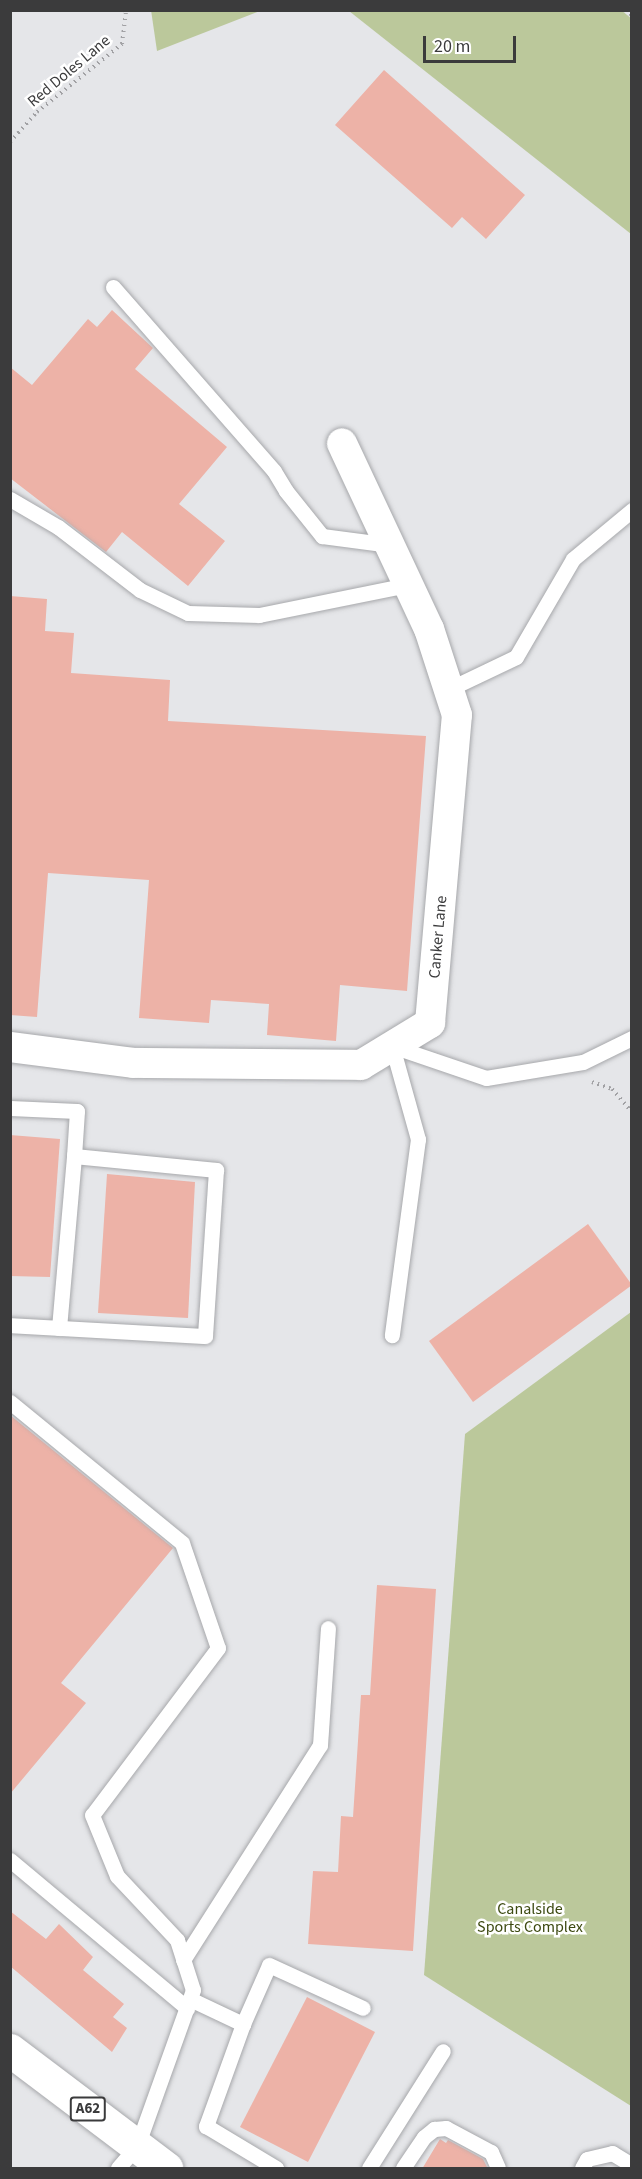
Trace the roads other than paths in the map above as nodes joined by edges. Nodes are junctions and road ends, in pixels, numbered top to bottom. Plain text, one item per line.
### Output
1 (113, 287) dead end
2 (342, 443) dead end
3 (10, 500) edge
4 (632, 510) edge
5 (390, 545) junction
6 (408, 585) junction
7 (449, 689) junction
8 (632, 1038) edge
9 (392, 1046) junction
10 (10, 1047) edge
11 (10, 1108) edge
12 (74, 1156) junction
13 (10, 1325) edge
14 (59, 1328) junction
15 (392, 1335) dead end
16 (10, 1402) edge
17 (328, 1628) dead end
18 (10, 1860) edge
19 (183, 1960) junction
20 (189, 2004) junction
21 (363, 2008) dead end
22 (243, 2025) junction
23 (10, 2050) edge
24 (443, 2051) dead end
25 (128, 2157) edge
26 (632, 2165) edge
27 (166, 2169) edge
28 (276, 2169) edge
29 (369, 2169) edge
30 (403, 2169) edge
31 (498, 2169) edge
32 (582, 2169) edge

1 - 5 lane
2 - 5 street, Canker Lane
3 - 6 lane
4 - 7 lane
5 - 6 street, Canker Lane
6 - 7 street, Canker Lane
7 - 9 street, Canker Lane
8 - 9 lane
9 - 10 street, Canker Lane
9 - 15 lane
11 - 12 lane
12 - 14 lane
12 - 14 lane
13 - 14 lane
16 - 19 lane
17 - 19 lane
18 - 20 lane
19 - 20 lane
20 - 22 lane
20 - 25 lane
21 - 22 lane
22 - 28 lane
23 - 25 main road, A62
24 - 29 lane
25 - 27 main road, A62
26 - 32 lane
30 - 31 lane

